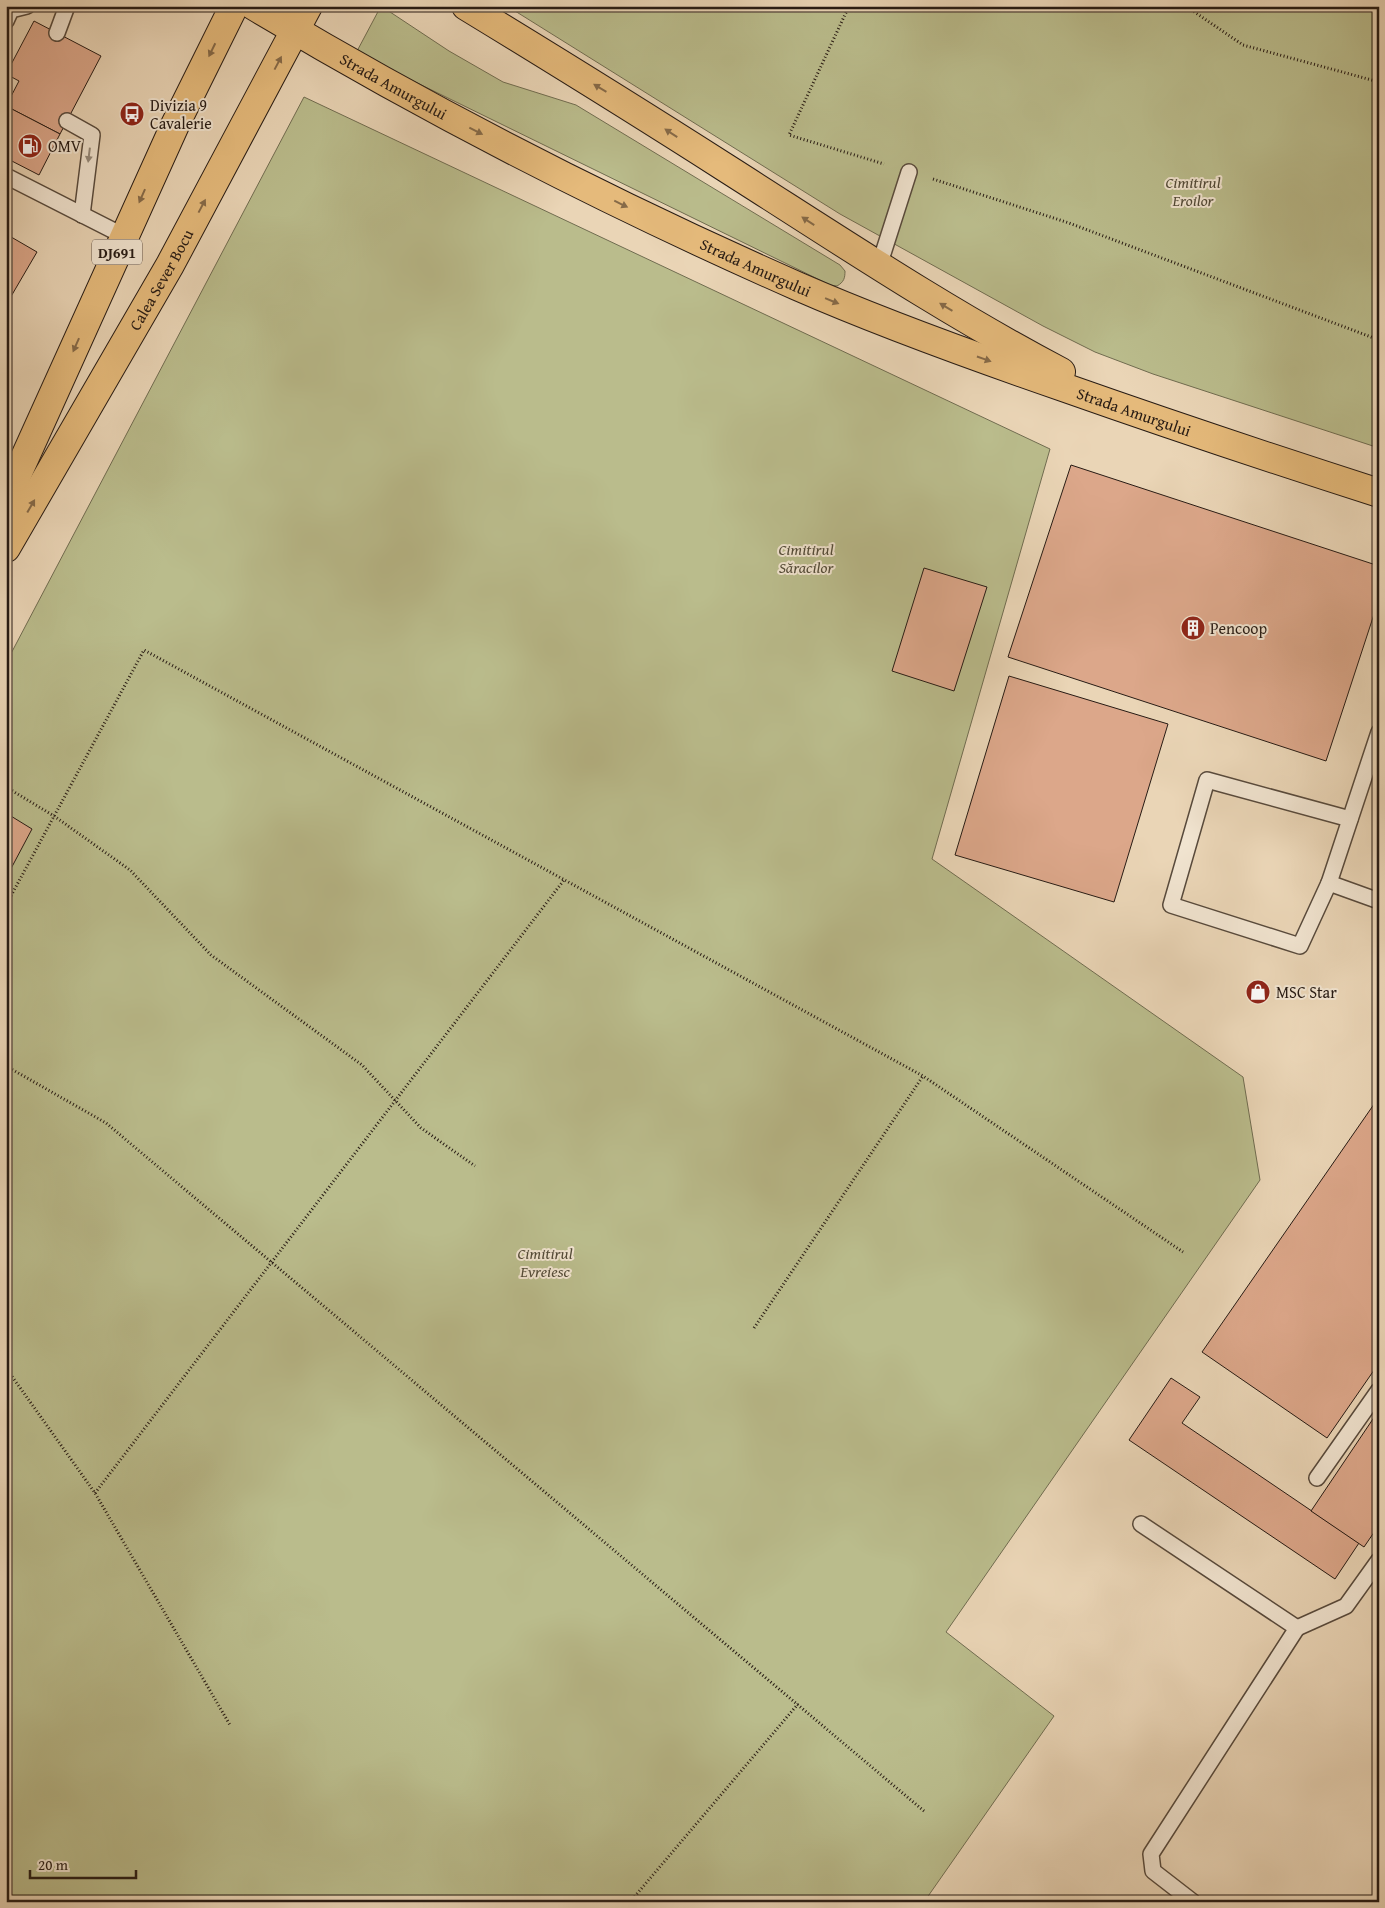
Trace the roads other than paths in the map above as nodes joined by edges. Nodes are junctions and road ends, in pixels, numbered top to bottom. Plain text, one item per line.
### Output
1 (28, 6) edge
2 (67, 6) edge
3 (234, 6) edge
4 (254, 6) edge
5 (308, 6) edge
6 (466, 6) edge
7 (6, 21) edge
8 (295, 31) junction
9 (57, 34) dead end
10 (67, 121) dead end
11 (909, 172) road end
12 (6, 176) edge
13 (82, 215) junction
14 (124, 236) junction
15 (880, 266) junction
16 (1241, 449) junction
17 (1379, 493) edge
18 (6, 500) edge
19 (6, 548) edge
20 (1379, 732) edge
21 (1350, 818) junction
22 (1329, 882) junction
23 (1379, 901) edge
24 (1379, 1390) edge
25 (1317, 1478) dead end
26 (1141, 1524) dead end
27 (1379, 1560) edge
28 (1297, 1628) junction
29 (1193, 1902) edge

1 - 7 lane
2 - 9 lane
3 -> 14 main road, DJ691
4 - 8 main road, Strada Amurgului
5 - 8 main road, Calea Sever Bocu
15 -> 6 main road, Strada Amurgului
8 -> 16 main road, Strada Amurgului
19 -> 8 main road, Calea Sever Bocu
10 -> 13 lane
11 - 15 lane
12 - 13 lane
13 - 14 lane
14 -> 18 main road, DJ691
16 -> 15 main road, Strada Amurgului
16 - 17 main road, Strada Amurgului
20 - 21 lane
21 - 22 lane
21 - 22 lane
22 - 23 lane
24 - 25 lane
26 - 28 lane
27 - 28 lane
28 - 29 lane

